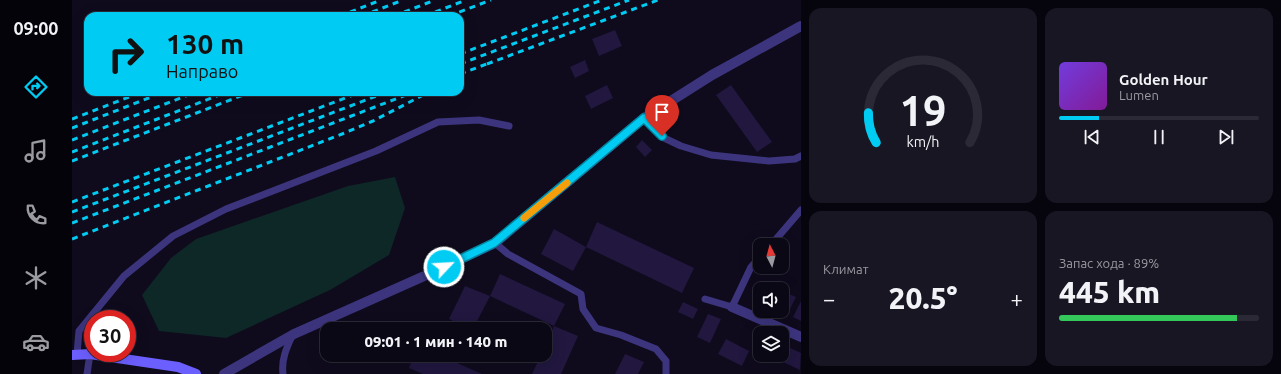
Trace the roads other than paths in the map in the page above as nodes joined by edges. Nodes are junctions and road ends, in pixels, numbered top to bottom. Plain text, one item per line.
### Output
1 (801, 26) edge
2 (644, 118) junction
3 (509, 126) dead end
4 (801, 156) edge
5 (801, 210) edge
6 (776, 238) edge
7 (494, 243) junction
8 (753, 265) edge
9 (705, 298) dead end
10 (732, 307) junction
11 (294, 334) junction
12 (801, 337) edge
13 (75, 354) edge
14 (136, 361) edge
15 (89, 362) edge
16 (87, 374) edge
17 (196, 374) edge
18 (224, 374) edge
19 (283, 374) edge
20 (666, 374) edge

1 - 2 street
2 - 4 lane
2 - 7 street
3 - 13 lane
5 - 6 lane
7 - 11 street
7 - 20 lane
8 - 10 lane
9 - 10 lane
10 - 12 street
11 - 18 street
11 - 19 lane
14 - 17 main road
15 - 16 lane

